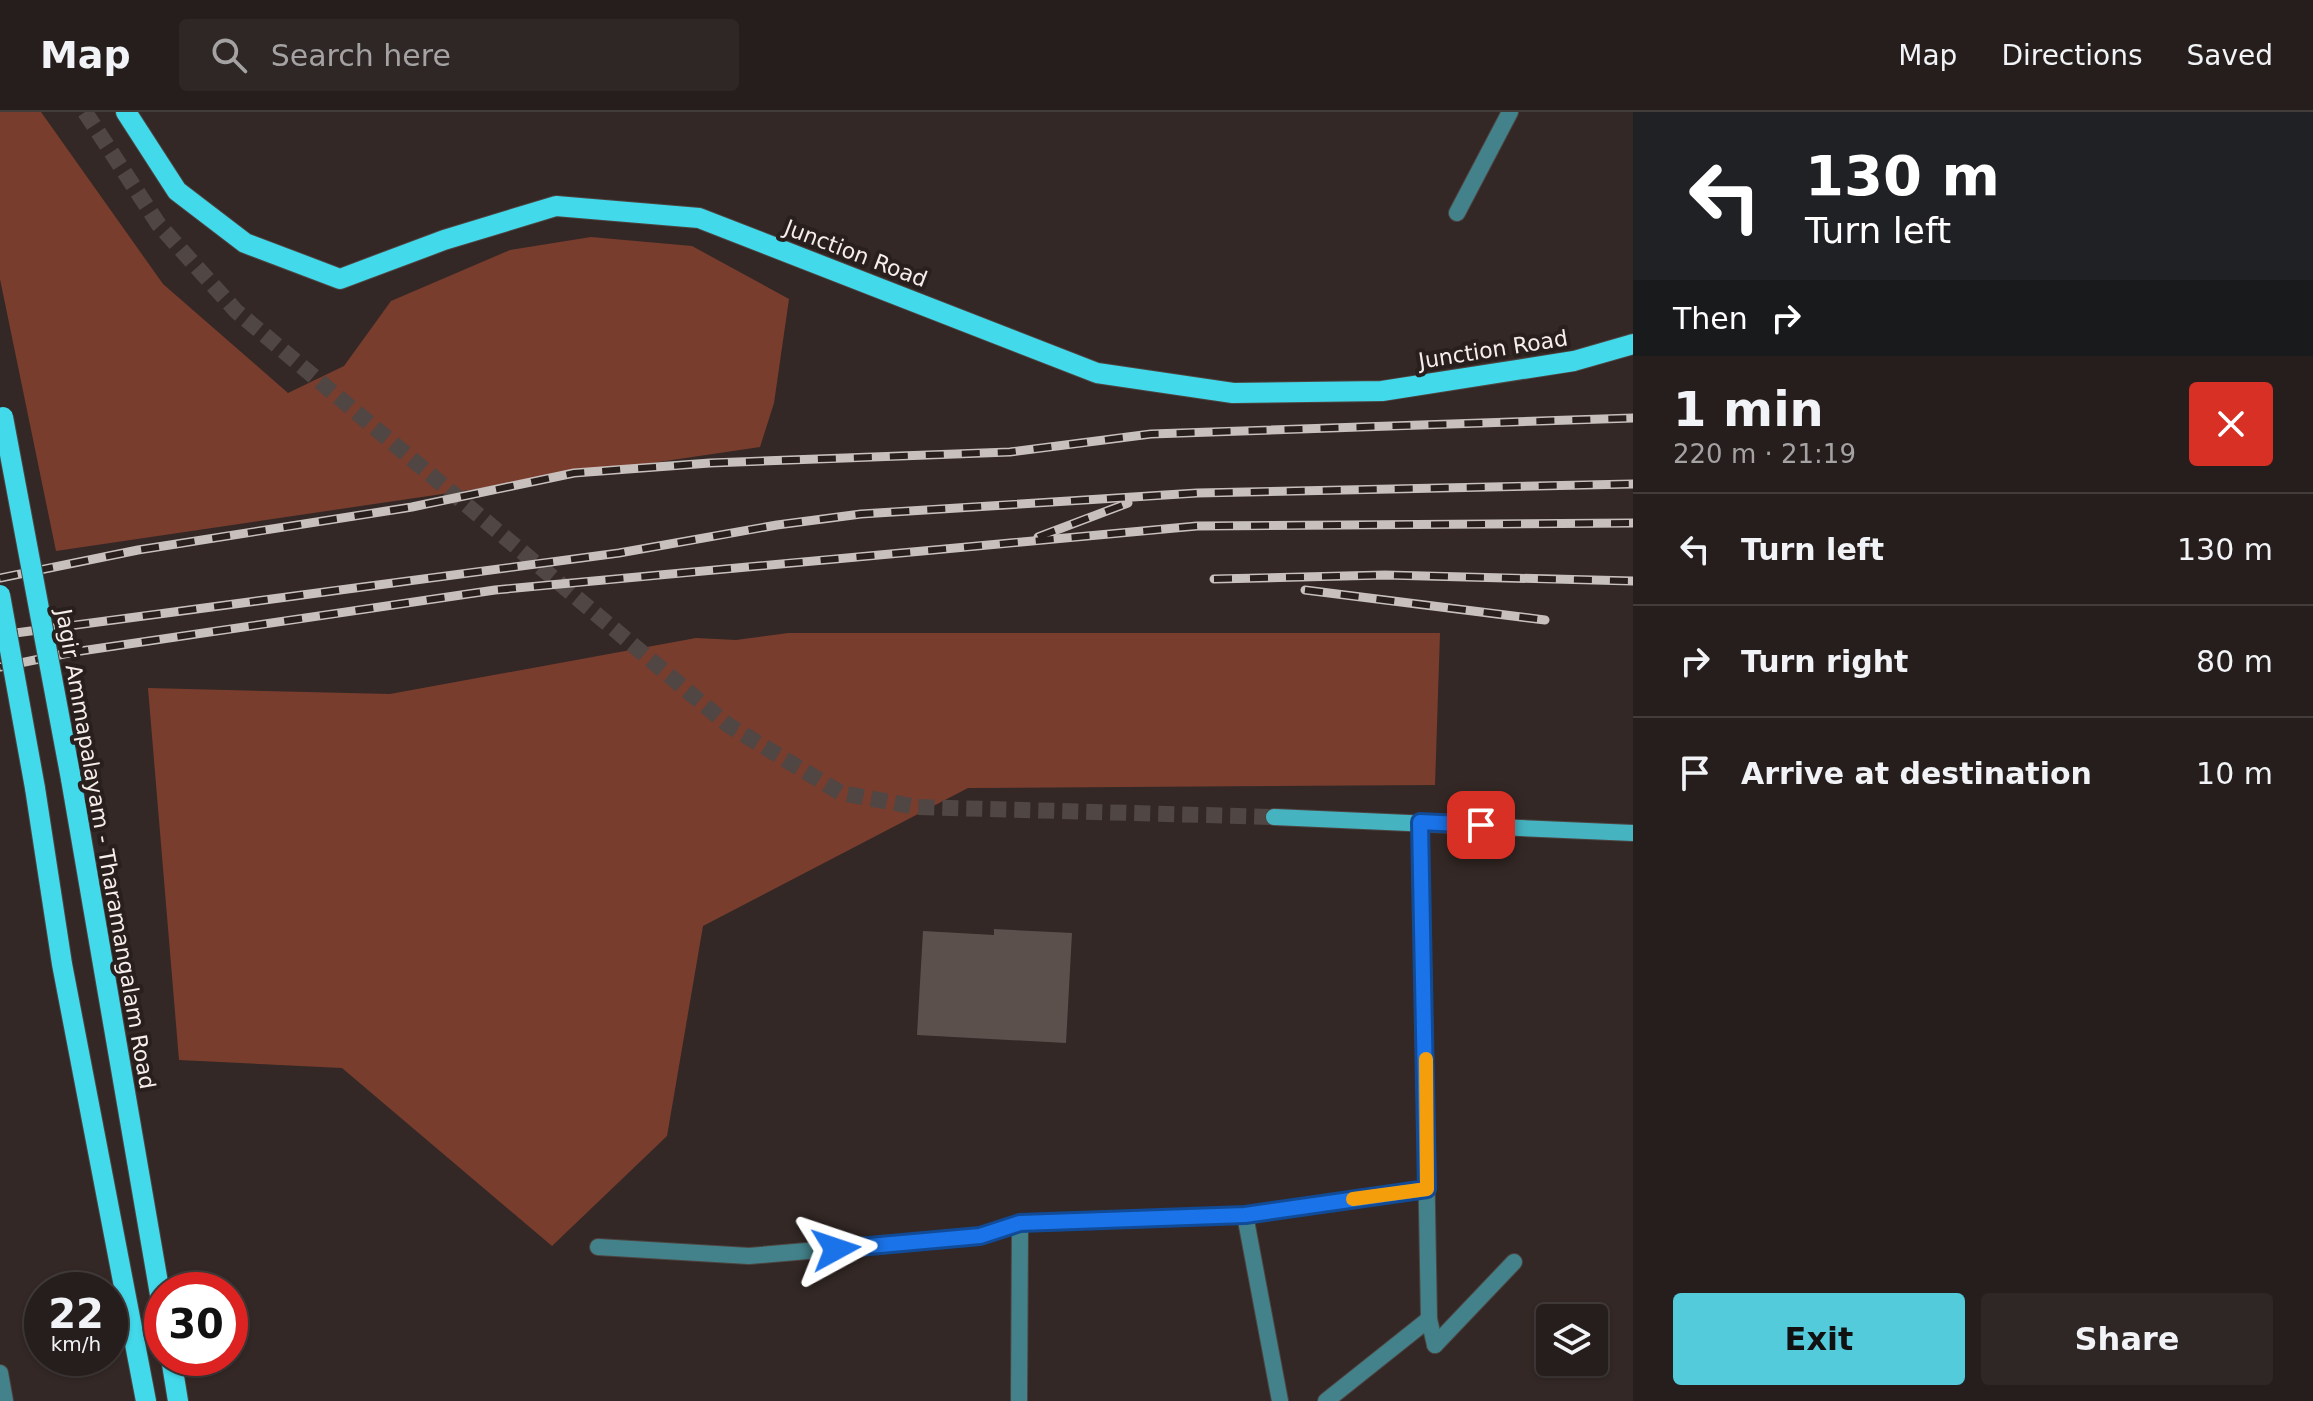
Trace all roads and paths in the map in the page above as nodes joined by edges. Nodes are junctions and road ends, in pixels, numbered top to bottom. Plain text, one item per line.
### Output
1 (126, 112) edge
2 (1510, 112) edge
3 (1457, 213) dead end
4 (1633, 344) edge
5 (1, 410) edge
6 (0, 595) edge
7 (1274, 817) tunnel mouth
8 (1420, 822) junction
9 (1633, 833) edge
10 (1427, 1189) junction
11 (1245, 1215) junction
12 (1020, 1223) junction
13 (598, 1247) dead end
14 (1514, 1262) dead end
15 (156, 1272) edge
16 (1429, 1319) junction
17 (0, 1373) edge
18 (174, 1376) edge
19 (5, 1401) edge
20 (146, 1401) edge
21 (178, 1401) edge
22 (1019, 1401) edge
23 (1280, 1401) edge
24 (1326, 1401) edge

1 - 4 main road, Junction Road
2 - 3 street
5 - 15 main road, Jagir Ammapalayam - Tharamangalam Road, bridge
6 - 20 main road, bridge
7 - 8 main road
8 - 9 main road
8 - 10 street
10 - 11 street
10 - 16 street
11 - 12 street
11 - 23 street
12 - 13 street
12 - 22 street
14 - 16 street
16 - 24 street
17 - 19 street
18 - 21 main road

